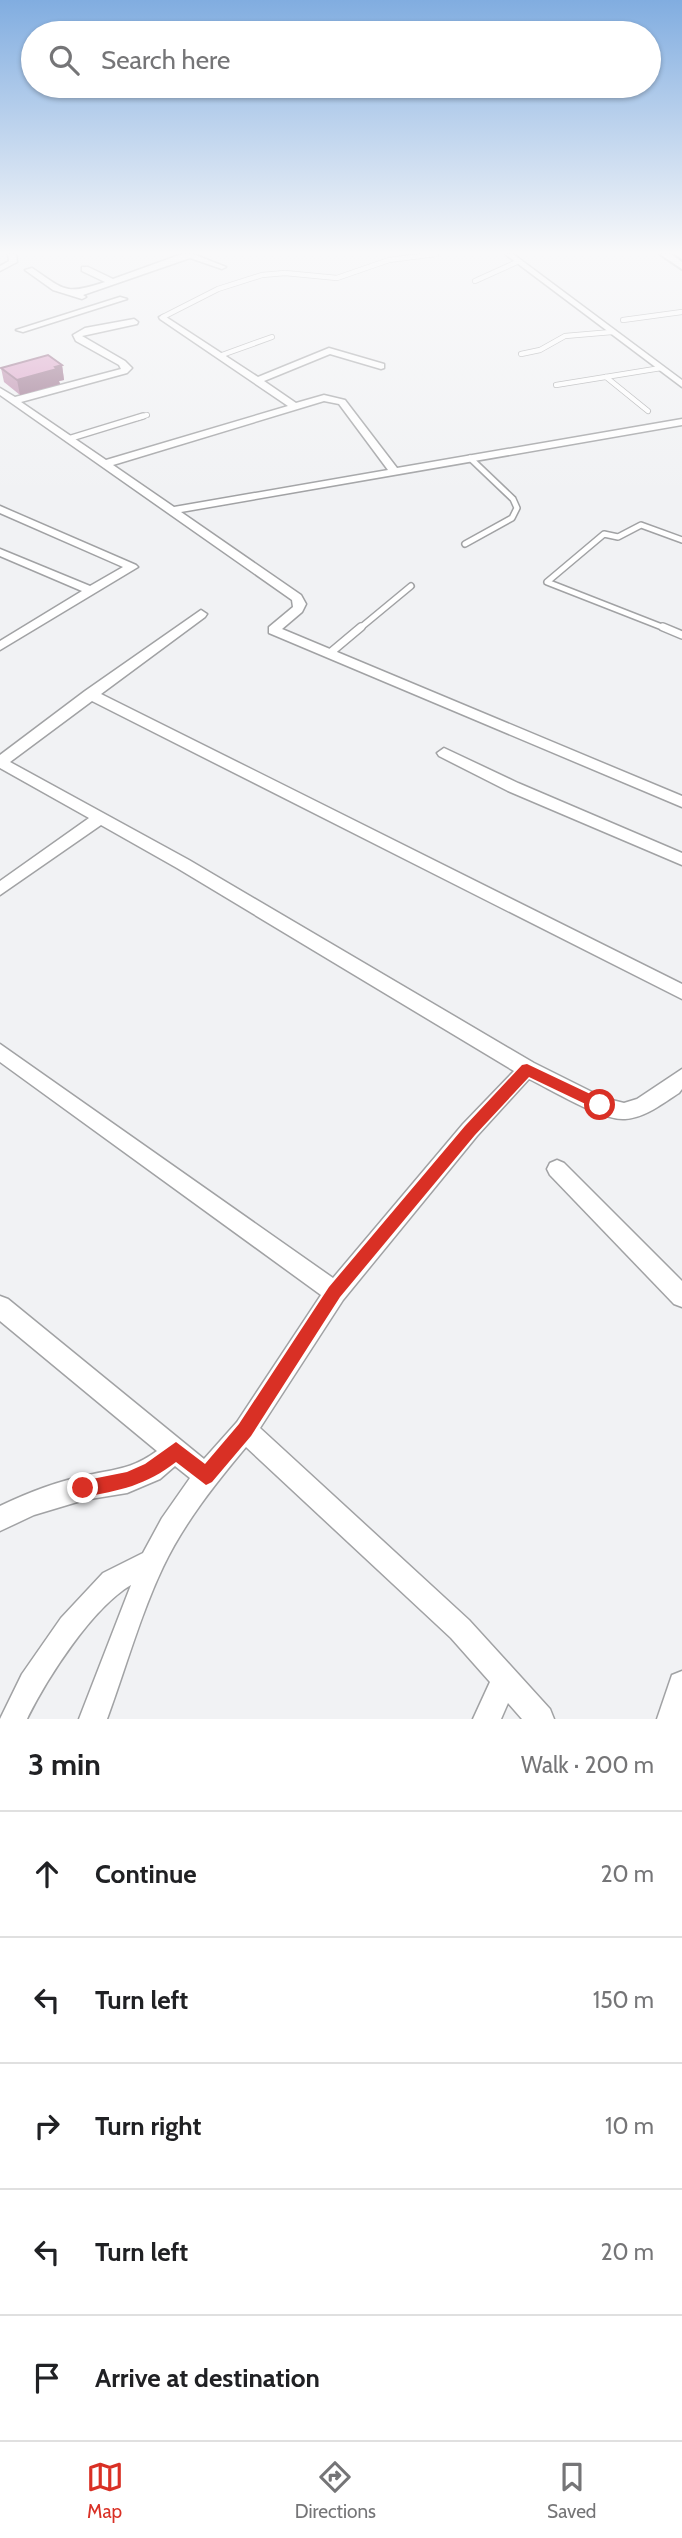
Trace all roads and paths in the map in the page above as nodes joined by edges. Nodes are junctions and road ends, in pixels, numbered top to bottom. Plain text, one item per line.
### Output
1 (79, 334) edge
2 (190, 334) edge
3 (585, 334) edge
4 (614, 334) edge
5 (272, 337) dead end
6 (521, 354) dead end
7 (222, 355) junction
8 (381, 366) dead end
9 (661, 368) junction
10 (606, 377) junction
11 (258, 380) junction
12 (682, 384) edge
13 (556, 385) dead end
14 (0, 391) edge
15 (13, 401) junction
16 (294, 406) junction
17 (648, 411) dead end
18 (147, 415) dead end
19 (682, 422) edge
20 (68, 439) junction
21 (470, 458) junction
22 (104, 464) junction
23 (394, 471) junction
24 (0, 509) edge
25 (170, 511) junction
26 (682, 540) edge
27 (466, 544) dead end
28 (0, 552) edge
29 (411, 586) dead end
30 (91, 591) junction
31 (201, 614) dead end
32 (682, 635) edge
33 (0, 646) edge
34 (330, 653) junction
35 (90, 694) junction
36 (444, 753) dead end
37 (0, 762) edge
38 (682, 802) edge
39 (101, 817) junction
40 (682, 859) edge
41 (0, 889) edge
42 (682, 992) edge
43 (0, 1052) edge
44 (527, 1069) junction
45 (682, 1077) edge
46 (557, 1169) dead end
47 (335, 1292) junction
48 (682, 1296) edge
49 (0, 1307) edge
50 (245, 1430) junction
51 (176, 1451) junction
52 (206, 1476) junction
53 (0, 1518) edge
54 (152, 1562) junction
55 (505, 1679) junction
56 (682, 1685) edge
57 (13, 1719) edge
58 (93, 1719) edge
59 (487, 1719) edge
60 (540, 1719) edge
61 (671, 1719) edge

1 - 15 street
2 - 7 street
3 - 6 lane
4 - 9 street
5 - 7 lane
7 - 11 street
8 - 11 street
9 - 10 lane
9 - 12 street
10 - 13 lane
10 - 17 lane
11 - 16 street
14 - 15 street
15 - 20 street
16 - 22 street
16 - 23 street
18 - 20 lane
19 - 21 street
20 - 22 street
21 - 23 street
21 - 27 lane
22 - 25 street
23 - 25 street
24 - 30 street
25 - 34 street
26 - 32 lane
28 - 30 street
29 - 34 lane
30 - 33 street
31 - 35 street
34 - 38 street
35 - 37 street
35 - 42 street
36 - 40 street
37 - 39 street
39 - 41 street
39 - 44 street
43 - 47 street
44 - 45 street
44 - 47 street
46 - 48 street
47 - 50 street
49 - 51 street
50 - 52 street
50 - 55 street
51 - 52 street
51 - 53 street
52 - 54 street
54 - 57 street
54 - 58 street
55 - 59 street
55 - 60 street
56 - 61 street

